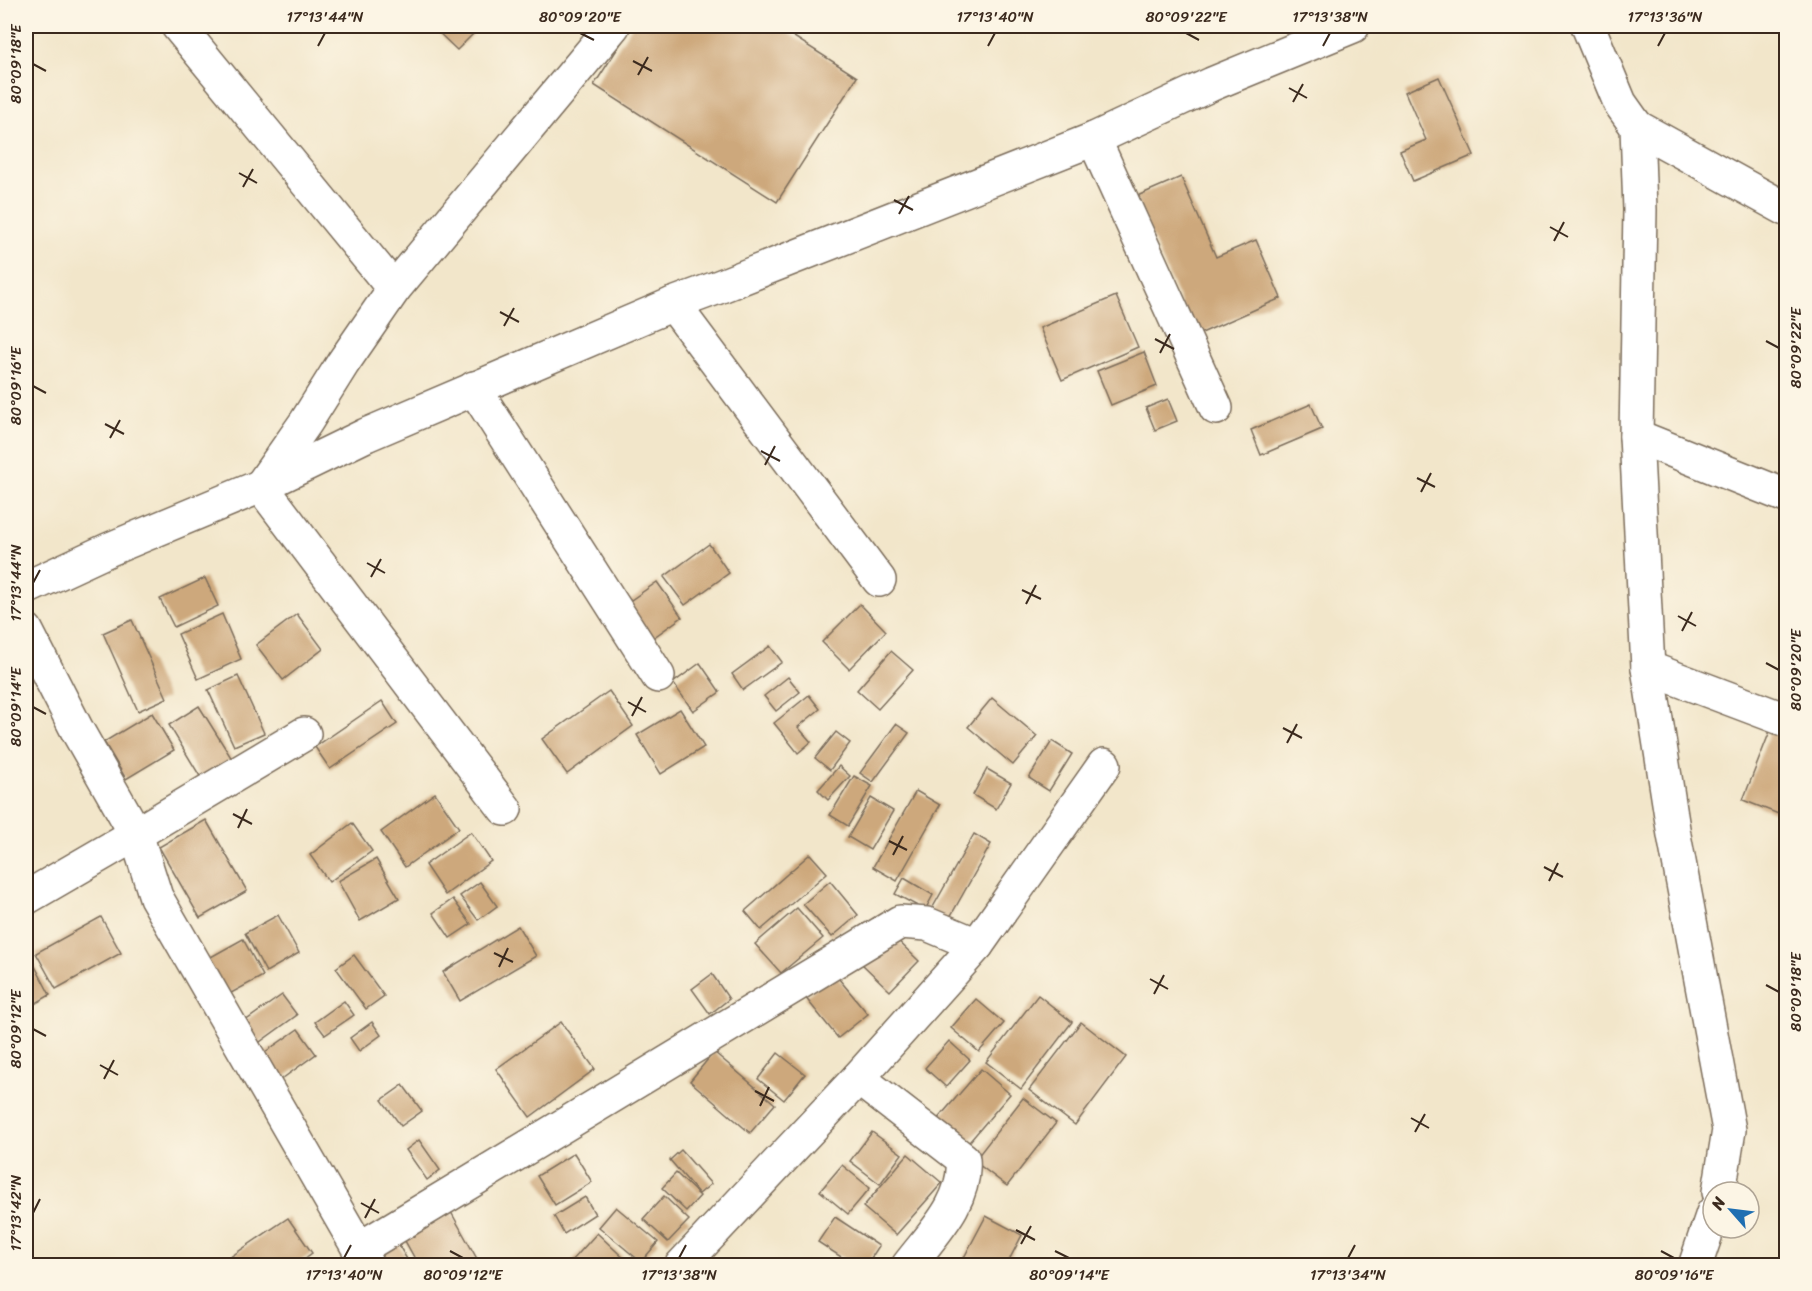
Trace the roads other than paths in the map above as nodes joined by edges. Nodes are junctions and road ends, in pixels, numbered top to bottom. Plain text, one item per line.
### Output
1 (178, 26) edge
2 (613, 26) edge
3 (1353, 26) edge
4 (1588, 26) edge
5 (1637, 127) junction
6 (1094, 139) junction
7 (1786, 209) edge
8 (394, 289) junction
9 (673, 304) junction
10 (474, 388) junction
11 (1216, 408) dead end
12 (1636, 436) junction
13 (261, 486) junction
14 (1786, 496) edge
15 (879, 580) dead end
16 (26, 588) edge
17 (26, 630) edge
18 (1648, 668) junction
19 (658, 676) dead end
20 (1786, 720) edge
21 (304, 734) dead end
22 (1104, 765) dead end
23 (505, 809) dead end
24 (136, 834) junction
25 (26, 898) edge
26 (977, 945) junction
27 (858, 1078) junction
28 (1721, 1180) edge
29 (1704, 1240) edge
30 (363, 1257) edge
31 (681, 1266) edge
32 (908, 1266) edge
33 (1695, 1266) edge

1 - 8 street
2 - 8 street
3 - 6 street
4 - 5 street
5 - 7 street
5 - 12 street
6 - 9 street
6 - 11 street
8 - 13 street
9 - 10 street
9 - 15 street
10 - 13 street
10 - 19 street
12 - 14 street
12 - 18 street
13 - 16 street
13 - 23 street
17 - 24 street
18 - 20 street
18 - 28 street
21 - 24 street
22 - 26 street
24 - 25 street
24 - 30 street
26 - 27 street
26 - 30 street
27 - 31 street
27 - 32 street
29 - 33 street

